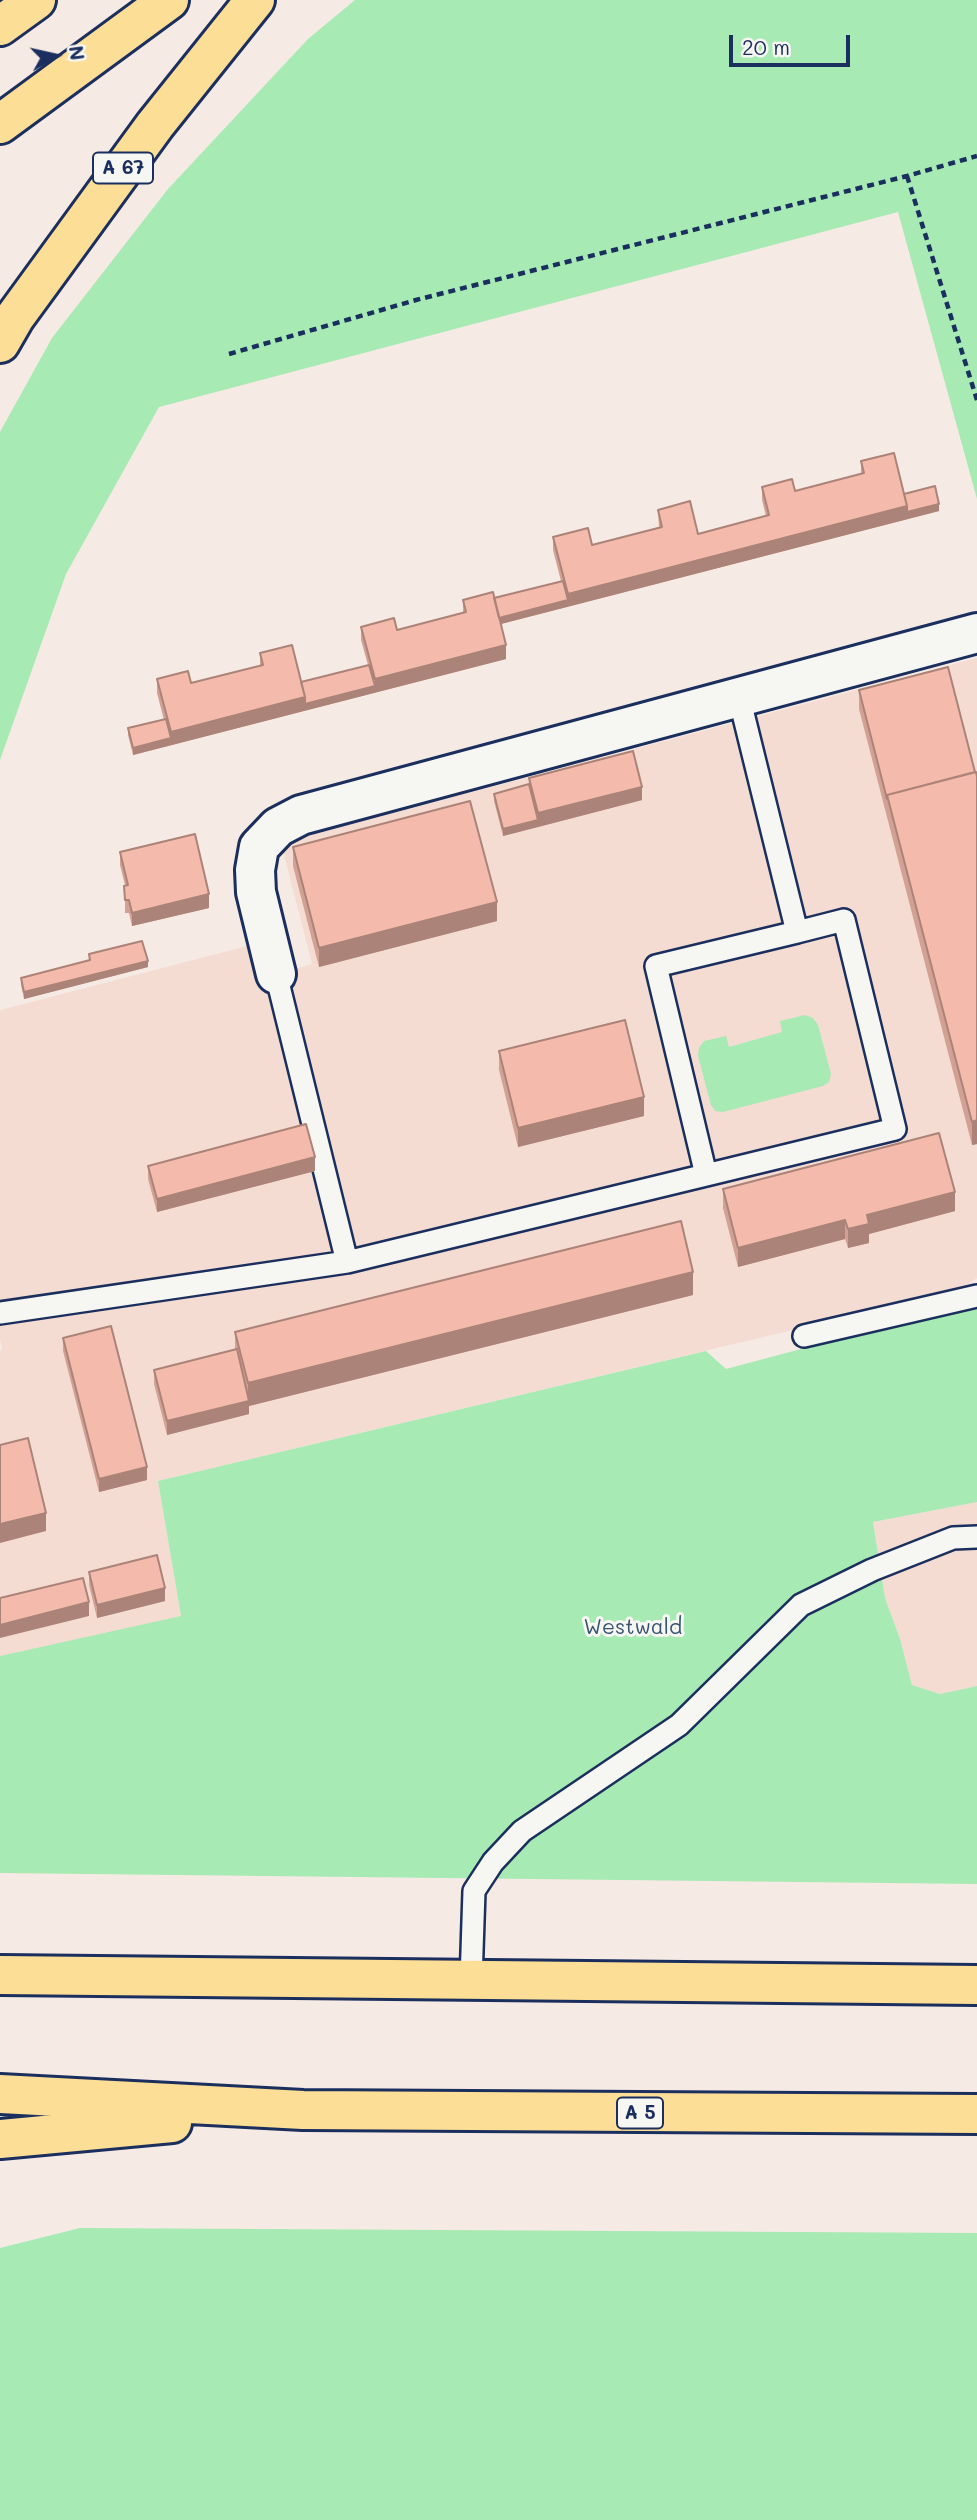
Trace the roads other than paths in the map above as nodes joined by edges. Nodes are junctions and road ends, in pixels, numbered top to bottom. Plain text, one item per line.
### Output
1 (36, 0) edge
2 (169, 0) edge
3 (255, 0) edge
4 (0, 26) edge
5 (0, 124) edge
6 (0, 342) edge
7 (977, 633) edge
8 (739, 697) junction
9 (797, 932) junction
10 (276, 974) joint
11 (706, 1175) junction
12 (347, 1262) junction
13 (977, 1296) edge
14 (0, 1313) edge
15 (804, 1336) dead end
16 (977, 1537) edge
17 (0, 1975) edge
18 (471, 1981) junction
19 (977, 1985) edge
20 (0, 2094) edge
21 (303, 2110) junction
22 (977, 2114) edge
23 (0, 2139) edge

1 - 4 highway
2 - 5 highway
3 - 6 highway, A 67
7 - 8 street
8 - 9 lane
8 - 10 street
9 - 11 lane
9 - 11 lane
10 - 12 lane
11 - 12 lane
12 - 14 lane
13 - 15 lane
16 - 18 lane
17 - 18 highway
18 - 19 highway
20 - 21 highway, A 5
21 - 22 highway, A 5
21 - 23 highway, A 5

